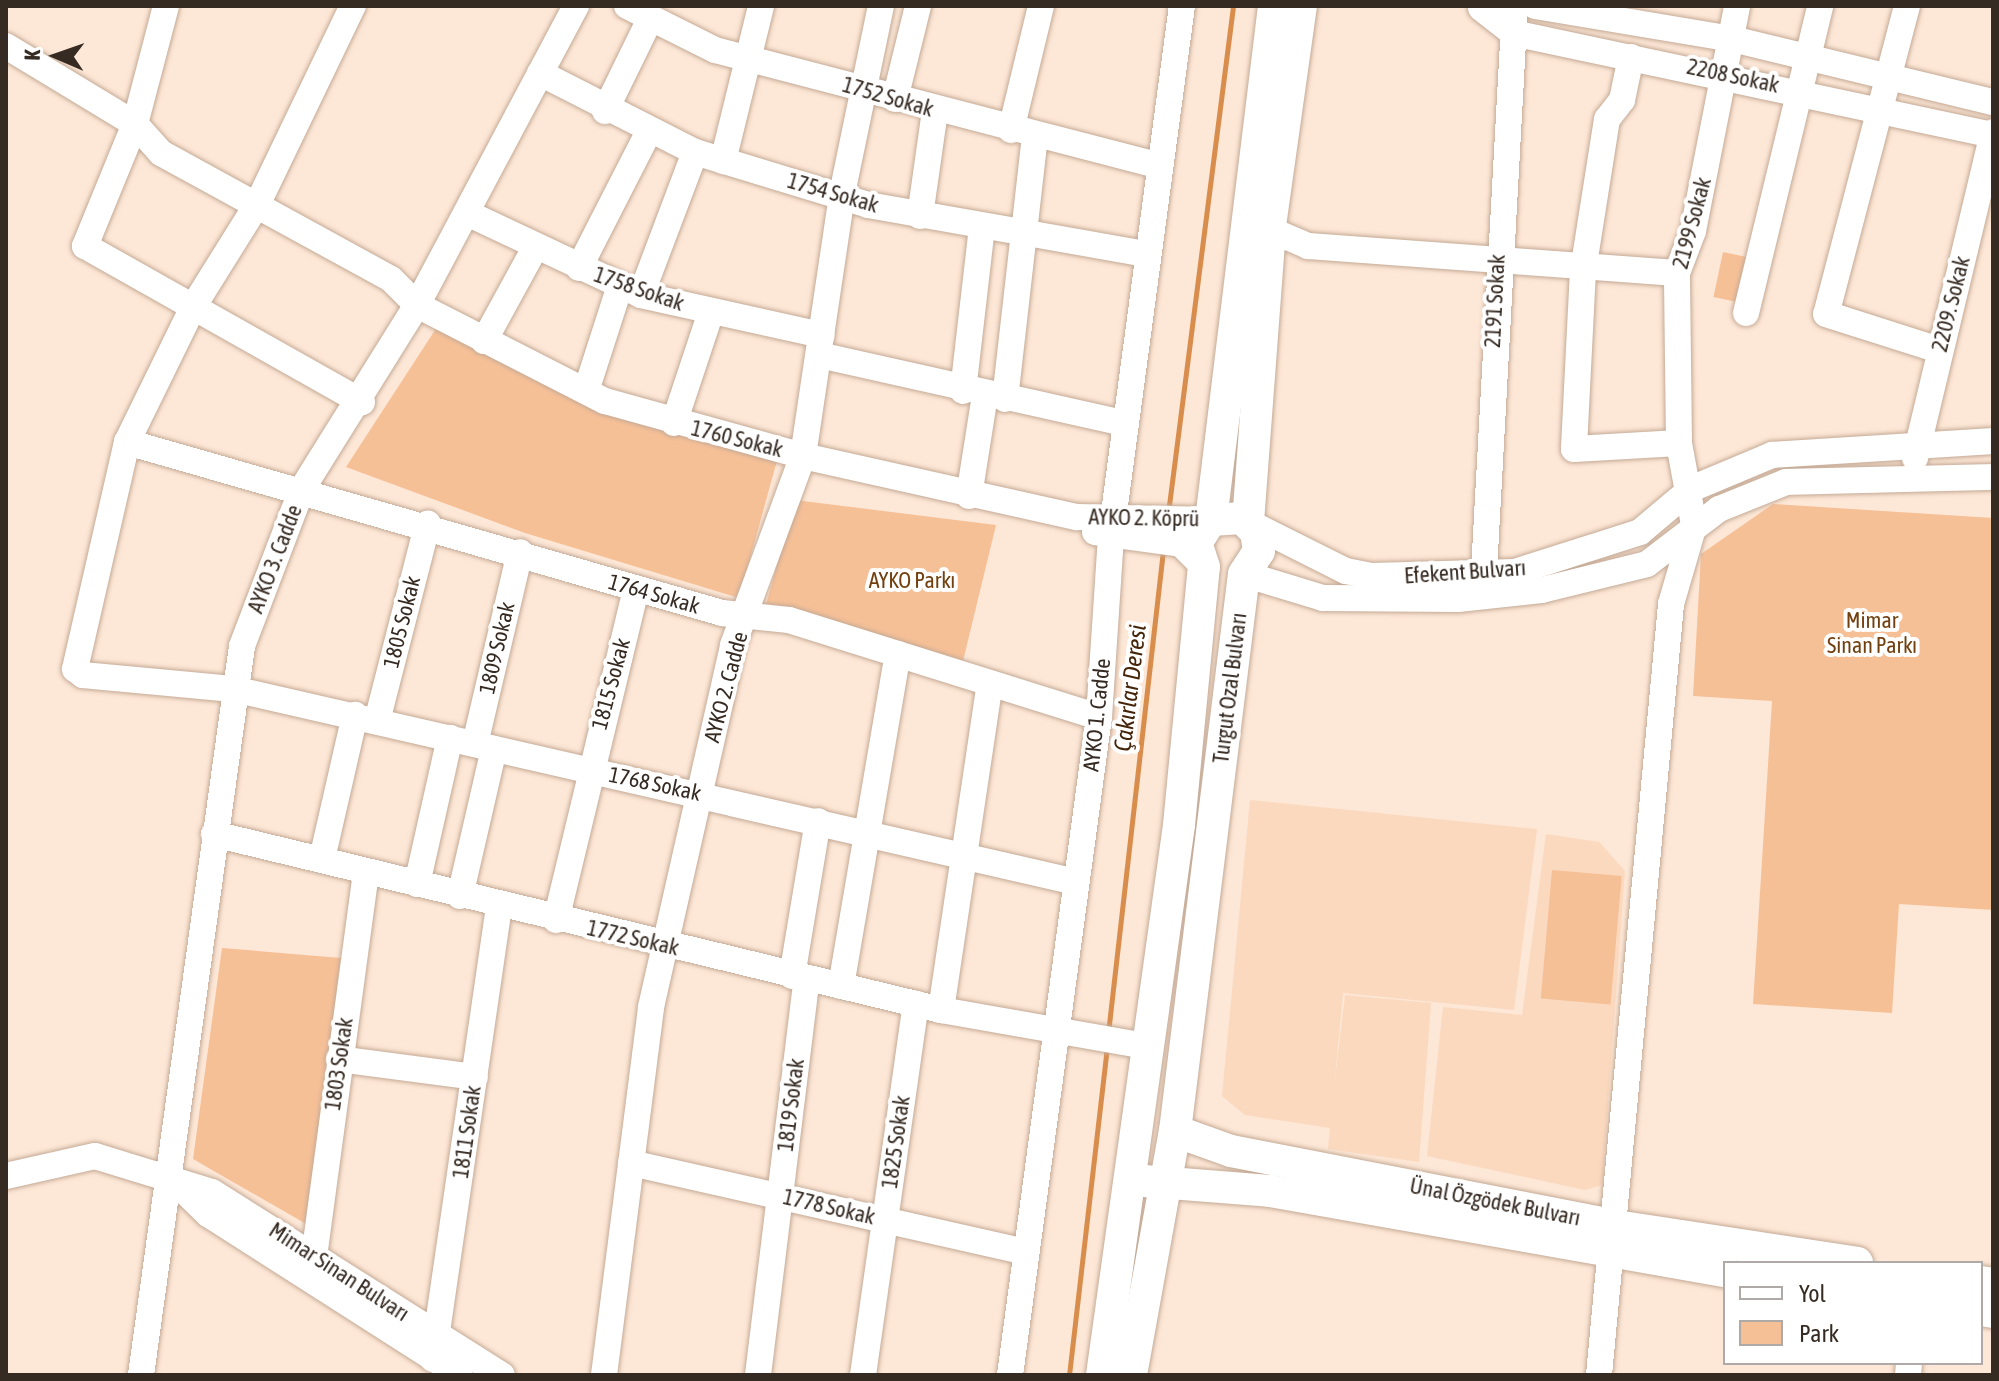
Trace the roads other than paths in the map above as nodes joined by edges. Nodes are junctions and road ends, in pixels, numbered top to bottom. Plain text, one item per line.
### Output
1 (166, 6) edge
2 (353, 6) edge
3 (576, 6) edge
4 (627, 6) edge
5 (761, 6) edge
6 (881, 6) edge
7 (918, 6) edge
8 (1041, 6) edge
9 (1182, 6) edge
10 (1274, 6) edge
11 (1301, 6) edge
12 (1515, 6) edge
13 (1535, 6) edge
14 (1737, 6) edge
15 (1820, 6) edge
16 (1907, 6) edge
17 (1480, 7) edge
18 (650, 19) junction
19 (1513, 33) junction
20 (1732, 39) junction
21 (6, 46) edge
22 (1631, 57) junction
23 (1808, 57) junction
24 (748, 59) junction
25 (540, 73) junction
26 (1727, 73) junction
27 (1888, 77) junction
28 (863, 90) junction
29 (1799, 90) junction
30 (895, 99) junction
31 (1993, 102) edge
32 (1879, 109) junction
33 (605, 111) junction
34 (935, 111) junction
35 (135, 124) junction
36 (648, 133) junction
37 (1023, 133) junction
38 (1993, 133) edge
39 (695, 152) junction
40 (723, 161) junction
41 (1157, 165) junction
42 (842, 194) junction
43 (258, 203) junction
44 (467, 213) junction
45 (920, 216) junction
46 (982, 226) junction
47 (1022, 233) junction
48 (1256, 240) junction
49 (535, 248) junction
50 (1146, 254) junction
51 (1496, 265) junction
52 (579, 268) junction
53 (1583, 270) junction
54 (1677, 273) junction
55 (630, 290) junction
56 (417, 305) junction
57 (193, 307) junction
58 (711, 312) junction
59 (1746, 313) dead end
60 (484, 341) junction
61 (821, 345) junction
62 (1939, 350) junction
63 (586, 391) junction
64 (985, 395) junction
65 (362, 402) junction
66 (674, 423) junction
67 (1124, 423) junction
68 (1993, 441) edge
69 (127, 442) junction
70 (1918, 442) junction
71 (1679, 443) junction
72 (803, 456) junction
73 (1911, 477) junction
74 (1993, 477) edge
75 (302, 489) junction
76 (1691, 489) junction
77 (969, 496) junction
78 (1661, 512) junction
79 (1077, 517) joint
80 (1248, 522) junction
81 (428, 523) junction
82 (1112, 524) junction
83 (1694, 525) junction
84 (1177, 529) junction
85 (1663, 551) junction
86 (520, 552) junction
87 (1204, 567) junction
88 (1244, 574) junction
89 (1483, 586) junction
90 (636, 589) junction
91 (1671, 604) junction
92 (749, 612) junction
93 (898, 654) junction
94 (990, 684) junction
95 (233, 689) junction
96 (1099, 717) junction
97 (366, 718) junction
98 (473, 743) junction
99 (589, 769) junction
100 (698, 793) junction
101 (818, 821) junction
102 (868, 832) junction
103 (214, 834) junction
104 (965, 856) junction
105 (322, 859) junction
106 (366, 872) junction
107 (1076, 882) junction
108 (417, 884) junction
109 (460, 896) junction
110 (499, 905) junction
111 (556, 920) junction
112 (666, 945) junction
113 (800, 977) junction
114 (841, 986) junction
115 (928, 1007) junction
116 (1054, 1034) junction
117 (1150, 1047) junction
118 (339, 1059) junction
119 (475, 1077) junction
120 (1140, 1118) junction
121 (1175, 1131) junction
122 (631, 1163) junction
123 (6, 1176) edge
124 (171, 1178) junction
125 (1129, 1180) junction
126 (1167, 1182) junction
127 (779, 1196) junction
128 (885, 1220) junction
129 (1615, 1239) junction
130 (1026, 1252) junction
131 (314, 1257) junction
132 (1837, 1261) edge
133 (1723, 1270) edge
134 (450, 1361) edge
135 (141, 1375) edge
136 (502, 1375) edge
137 (604, 1375) edge
138 (758, 1375) edge
139 (863, 1375) edge
140 (1010, 1375) edge
141 (1102, 1375) edge
142 (1131, 1375) edge
143 (1599, 1375) edge

1 - 35 street
2 - 43 street
3 - 25 street, AYKO 3. Cadde
4 - 18 street, 1752 Sokak
5 - 24 street
6 - 28 street, AYKO 2. Cadde
7 - 30 street
8 - 37 street
9 - 41 street, AYKO 1. Cadde
10 - 48 main road, Turgut Ozal Bulvarı
11 - 48 main road, Turgut Ozal Bulvarı
12 - 19 street, 2191 Sokak
13 - 20 street, 2208 Sokak
14 - 20 street, 2199 Sokak
15 - 23 street
16 - 27 street
17 - 19 street, 2208 Sokak
18 - 24 street, 1752 Sokak
18 - 33 street
19 - 22 street, 2208 Sokak
19 - 51 street, 2191 Sokak
20 - 23 street, 2208 Sokak
20 - 26 street, 2199 Sokak
21 - 35 street, 1760 Sokak
22 - 26 street, 2208 Sokak
22 - 53 street
23 - 27 street, 2208 Sokak
23 - 29 street
24 - 28 street, 1752 Sokak
24 - 40 street
25 - 33 street, 1754 Sokak
25 - 44 street, AYKO 3. Cadde
26 - 29 street, 2208 Sokak
26 - 54 street, 2199 Sokak
27 - 31 street, 2208 Sokak
27 - 32 street
28 - 30 street, 1752 Sokak
28 - 42 street, AYKO 2. Cadde
29 - 32 street, 2208 Sokak
29 - 59 street
30 - 34 street, 1752 Sokak
32 - 38 street, 2208 Sokak
32 - 62 street
33 - 36 street, 1754 Sokak
34 - 37 street, 1752 Sokak
34 - 45 street
35 - 43 street, 1760 Sokak
35 - 57 street
36 - 39 street, 1754 Sokak
36 - 52 street
37 - 41 street, 1752 Sokak
37 - 47 street
38 - 62 street, 2209. Sokak
39 - 40 street, 1754 Sokak
39 - 55 street
40 - 42 street, 1754 Sokak
41 - 50 street, AYKO 1. Cadde
42 - 45 street, 1754 Sokak
42 - 61 street, AYKO 2. Cadde
43 - 56 street, 1760 Sokak
43 - 57 street
44 - 49 street, 1758 Sokak
44 - 56 street, AYKO 3. Cadde
45 - 46 street, 1754 Sokak
46 - 47 street, 1754 Sokak
46 - 64 street
47 - 50 street, 1754 Sokak
47 - 64 street
48 - 51 street
48 - 80 main road, Turgut Ozal Bulvarı
48 - 84 main road, Turgut Ozal Bulvarı
49 - 52 street, 1758 Sokak
49 - 60 street
50 - 67 street, AYKO 1. Cadde
51 - 53 street
51 - 89 street, 2191 Sokak
52 - 55 street, 1758 Sokak
53 - 54 street
53 - 71 street
54 - 71 street, 2199 Sokak
55 - 58 street, 1758 Sokak
55 - 63 street
56 - 60 street, 1760 Sokak
56 - 65 street, AYKO 3. Cadde
57 - 65 street
57 - 69 street
58 - 61 street, 1758 Sokak
58 - 66 street
60 - 63 street, 1760 Sokak
61 - 64 street, 1758 Sokak
61 - 72 street, AYKO 2. Cadde
62 - 70 street, 2209. Sokak
63 - 66 street, 1760 Sokak
64 - 67 street, 1758 Sokak
64 - 77 street
65 - 75 street, AYKO 3. Cadde
66 - 72 street, 1760 Sokak
67 - 82 street, AYKO 1. Cadde
68 - 70 street, Efekent Bulvarı
69 - 75 street, 1764 Sokak
69 - 95 street, 1768 Sokak
70 - 73 street, 2209. Sokak
70 - 76 street, Efekent Bulvarı
71 - 76 street
71 - 78 street
72 - 77 street, 1760 Sokak
72 - 92 street, AYKO 2. Cadde
73 - 74 street
73 - 83 street
75 - 81 street, 1764 Sokak
75 - 95 street, AYKO 3. Cadde
76 - 78 street, Efekent Bulvarı
76 - 83 street
77 - 79 street, 1760 Sokak
78 - 85 street
78 - 89 street, Efekent Bulvarı
79 - 82 street, AYKO 2. Köprü
80 - 84 main road, Efekent Bulvarı
80 - 88 main road, Turgut Ozal Bulvarı
80 - 89 street, Efekent Bulvarı
81 - 86 street, 1764 Sokak
81 - 97 street, 1805 Sokak
82 - 84 street, AYKO 2. Köprü
82 - 96 street, AYKO 1. Cadde
83 - 85 street
83 - 91 street
84 - 87 main road, Turgut Ozal Bulvarı
85 - 89 street
85 - 91 street
86 - 90 street, 1764 Sokak
86 - 98 street, 1809 Sokak
87 - 88 main road
87 - 117 main road, Turgut Ozal Bulvarı
88 - 89 street
88 - 121 main road, Turgut Ozal Bulvarı
90 - 92 street, 1764 Sokak
90 - 99 street, 1815 Sokak
91 - 129 street
92 - 93 street, 1764 Sokak
92 - 100 street, AYKO 2. Cadde
93 - 94 street, 1764 Sokak
93 - 102 street
94 - 96 street, 1764 Sokak
94 - 104 street, 1825 Sokak
95 - 97 street, 1768 Sokak
95 - 103 street, AYKO 3. Cadde
96 - 107 street, AYKO 1. Cadde
97 - 98 street, 1768 Sokak
97 - 105 street, 1805 Sokak
98 - 99 street, 1768 Sokak
98 - 108 street
98 - 109 street
99 - 100 street, 1768 Sokak
99 - 111 street, 1815 Sokak
100 - 101 street, 1768 Sokak
100 - 112 street, AYKO 2. Cadde
101 - 102 street, 1768 Sokak
101 - 113 street, 1819 Sokak
102 - 104 street, 1768 Sokak
102 - 114 street
103 - 105 street, 1772 Sokak
103 - 124 street, AYKO 3. Cadde
104 - 107 street, 1768 Sokak
104 - 115 street, 1825 Sokak
105 - 106 street, 1772 Sokak
106 - 108 street, 1772 Sokak
106 - 118 street, 1803 Sokak
107 - 116 street, AYKO 1. Cadde
108 - 109 street, 1772 Sokak
109 - 110 street, 1772 Sokak
110 - 111 street, 1772 Sokak
110 - 119 street, 1811 Sokak
111 - 112 street, 1772 Sokak
112 - 113 street, 1772 Sokak
112 - 122 street, AYKO 2. Cadde
113 - 114 street, 1772 Sokak
113 - 127 street, 1819 Sokak
114 - 115 street, 1772 Sokak
115 - 116 street, 1772 Sokak
115 - 128 street, 1825 Sokak
116 - 117 street, 1772 Sokak
116 - 130 street, AYKO 1. Cadde
117 - 120 main road, Turgut Ozal Bulvarı
118 - 119 street
118 - 131 street, 1803 Sokak
119 - 134 street, 1811 Sokak
120 - 121 street, Ünal Özgödek Bulvarı
120 - 125 main road, Turgut Ozal Bulvarı
121 - 126 main road, Turgut Ozal Bulvarı
121 - 129 main road, Ünal Özgödek Bulvarı
122 - 127 street, 1778 Sokak
122 - 137 street, AYKO 2. Cadde
123 - 124 street, Mimar Sinan Bulvarı
124 - 131 street, Mimar Sinan Bulvarı
124 - 134 street, Mimar Sinan Bulvarı
124 - 135 street, AYKO 3. Cadde
125 - 126 main road, Ünal Özgödek Bulvarı
125 - 141 main road, Turgut Ozal Bulvarı
126 - 129 main road, Ünal Özgödek Bulvarı
126 - 142 main road, Turgut Ozal Bulvarı
127 - 128 street, 1778 Sokak
127 - 138 street, 1819 Sokak
128 - 130 street, 1778 Sokak
128 - 139 street, 1825 Sokak
129 - 132 main road, Ünal Özgödek Bulvarı
129 - 133 main road, Ünal Özgödek Bulvarı
129 - 143 street
130 - 140 street, AYKO 1. Cadde
131 - 134 street, Mimar Sinan Bulvarı
134 - 136 street, Mimar Sinan Bulvarı

